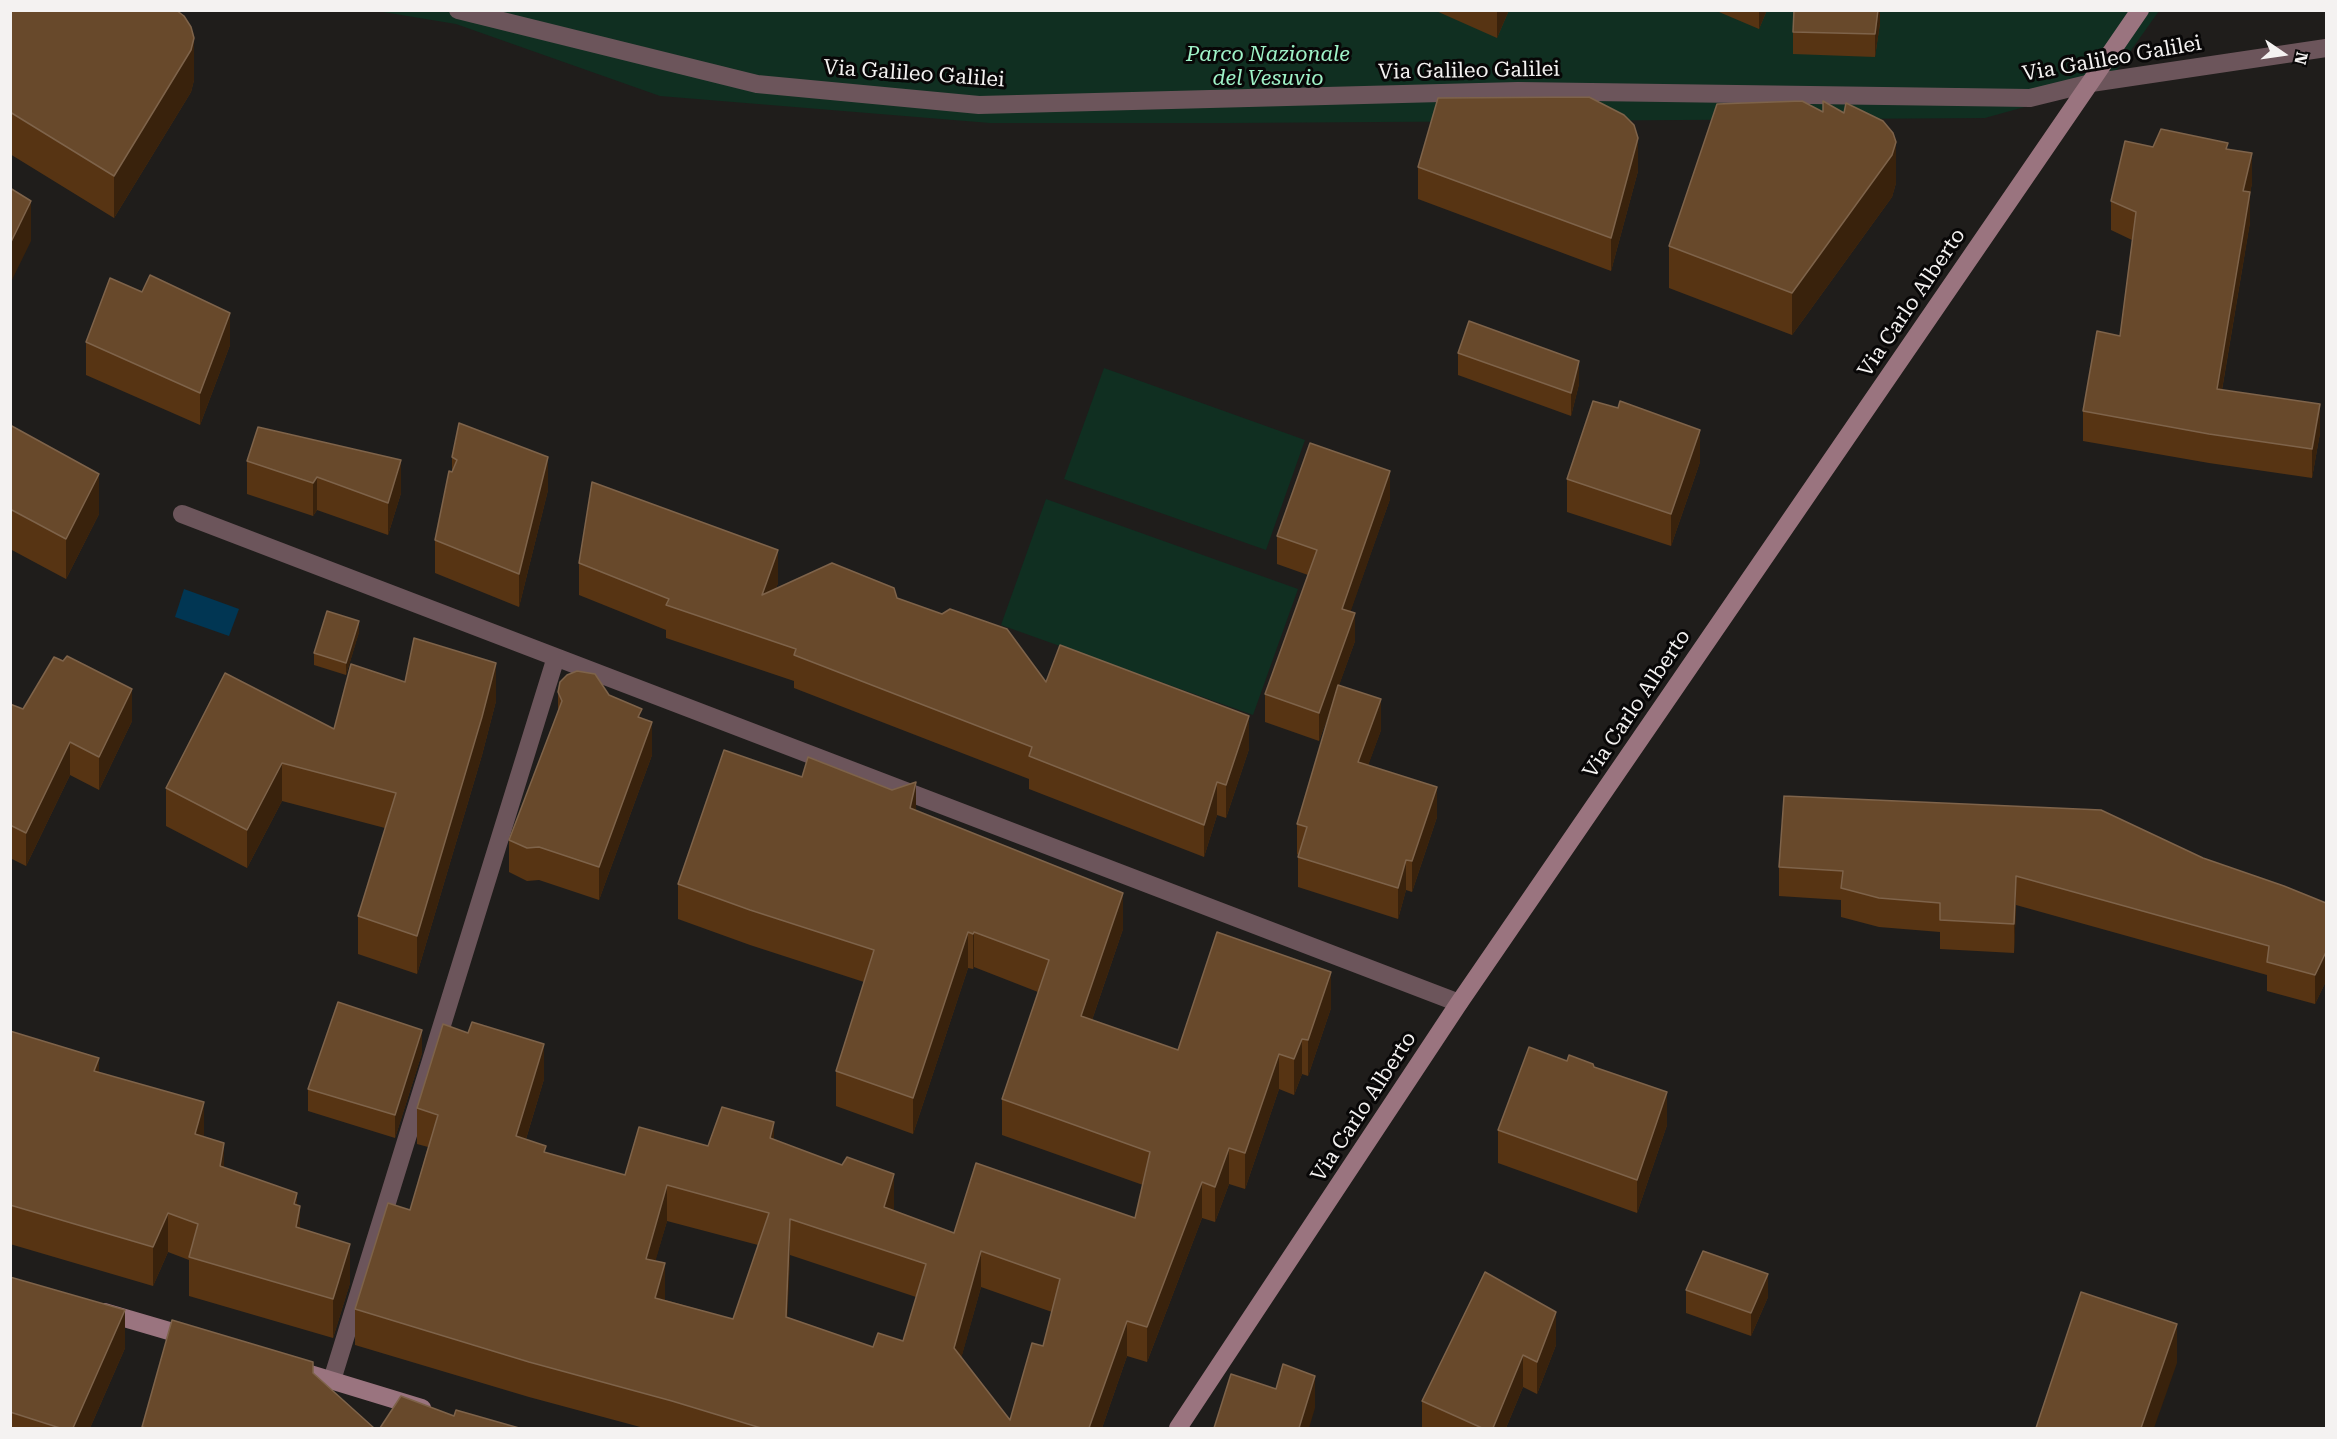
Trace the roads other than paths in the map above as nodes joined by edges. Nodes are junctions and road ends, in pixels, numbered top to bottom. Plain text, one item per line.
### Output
1 (2140, 10) edge
2 (469, 12) edge
3 (2326, 48) edge
4 (2091, 83) junction
5 (182, 514) dead end
6 (556, 657) junction
7 (1459, 1003) junction
8 (91, 1308) edge
9 (206, 1342) edge
10 (274, 1363) edge
11 (332, 1380) junction
12 (435, 1411) edge
13 (1178, 1428) edge

1 - 4 street, Via Carlo Alberto
2 - 4 street, Via Galileo Galilei
3 - 4 street, Via Galileo Galilei
4 - 7 street, Via Carlo Alberto
5 - 6 street
6 - 7 street
6 - 11 street
7 - 13 street, Via Carlo Alberto
8 - 9 street
10 - 11 street
11 - 12 street

